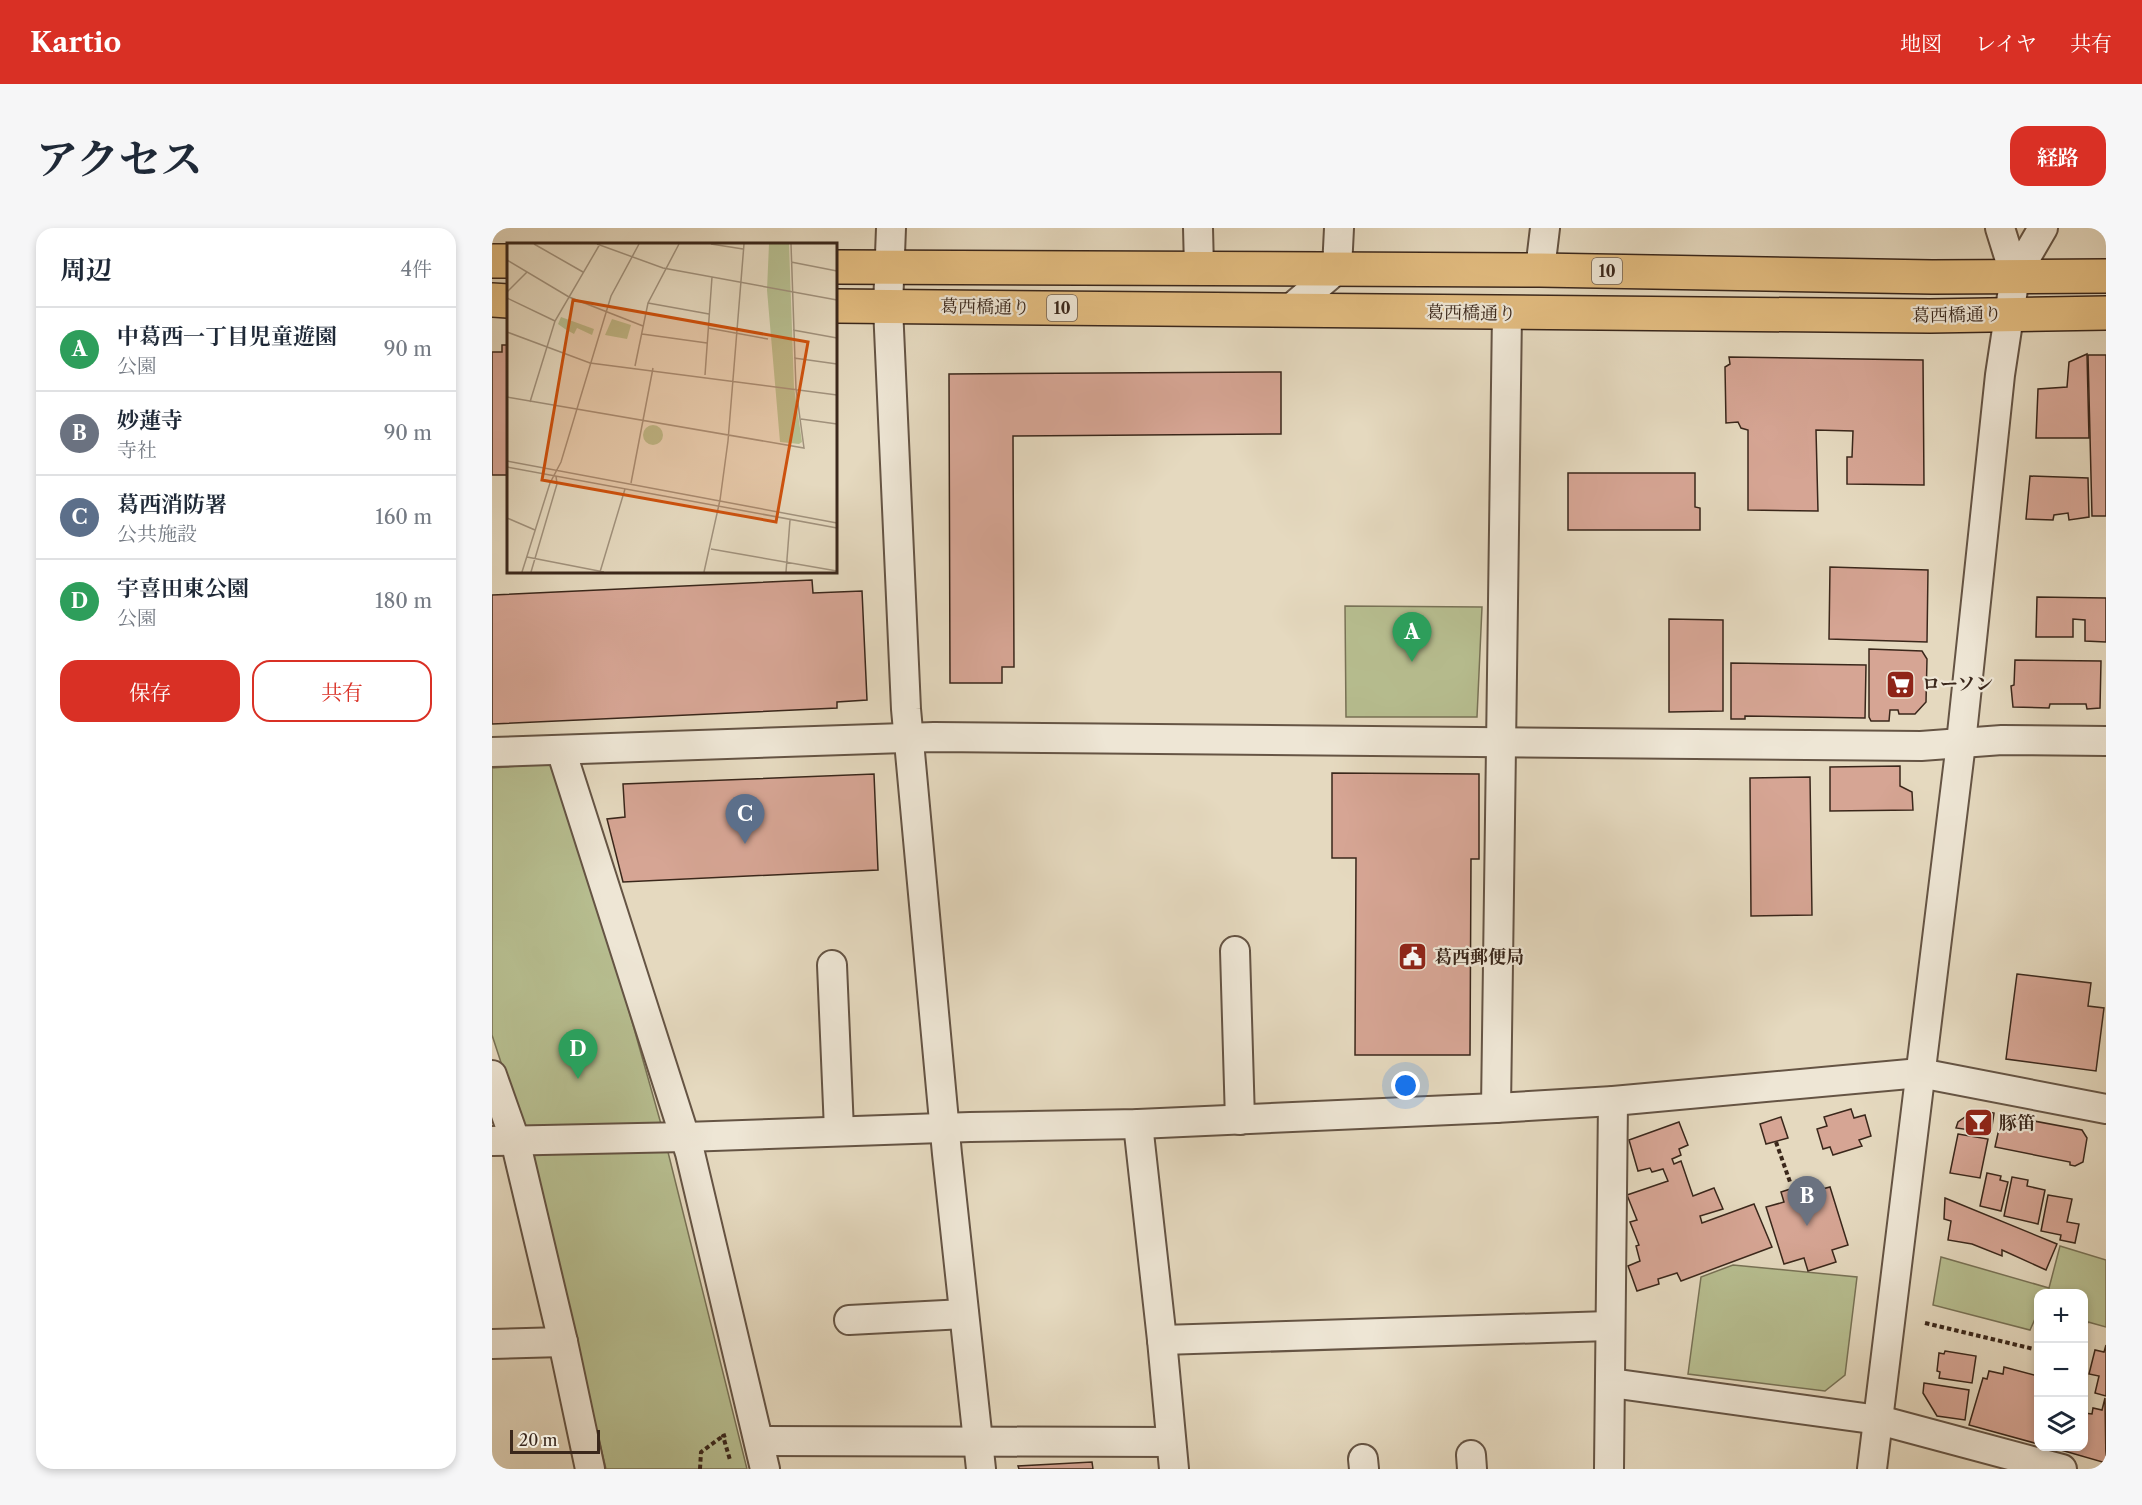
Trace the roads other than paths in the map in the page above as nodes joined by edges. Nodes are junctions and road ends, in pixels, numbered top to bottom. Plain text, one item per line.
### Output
1 (891, 228) edge
2 (1198, 228) edge
3 (1339, 228) edge
4 (1545, 228) edge
5 (2000, 228) edge
6 (2043, 228) edge
7 (837, 267) edge
8 (890, 268) junction
9 (1198, 268) junction
10 (1337, 269) junction
11 (1540, 270) junction
12 (2015, 276) junction
13 (2106, 276) edge
14 (492, 300) edge
15 (507, 301) edge
16 (837, 306) edge
17 (888, 307) junction
18 (1288, 311) junction
19 (1507, 313) junction
20 (2009, 314) junction
21 (2106, 314) edge
22 (908, 738) junction
23 (2106, 741) edge
24 (1502, 742) junction
25 (1961, 743) junction
26 (561, 750) junction
27 (492, 752) edge
28 (1234, 951) dead end
29 (832, 965) dead end
30 (1920, 1073) junction
31 (492, 1075) edge
32 (1613, 1101) junction
33 (1496, 1108) junction
34 (2106, 1109) edge
35 (1239, 1120) junction
36 (1138, 1124) junction
37 (945, 1128) junction
38 (839, 1130) junction
39 (685, 1137) junction
40 (504, 1140) edge
41 (964, 1314) junction
42 (849, 1320) dead end
43 (1610, 1326) junction
44 (1162, 1340) junction
45 (563, 1342) junction
46 (492, 1344) edge
47 (1611, 1383) junction
48 (1879, 1420) junction
49 (759, 1441) junction
50 (980, 1455) edge
51 (1172, 1455) edge
52 (590, 1469) edge
53 (765, 1469) edge
54 (1609, 1469) edge
55 (1872, 1469) edge
56 (2062, 1469) edge

1 - 8 street
2 - 9 street
3 - 10 street
4 - 11 street
5 - 12 street
6 - 12 street
7 - 8 main road, 10
8 - 9 main road, 10
8 - 17 street
9 - 10 main road, 10
10 - 11 main road, 10
10 - 18 street
11 - 12 main road, 10
12 - 13 main road, 10
12 - 20 street
14 - 15 main road
16 - 17 main road, 葛西橋通り / 10
17 - 18 main road, 葛西橋通り / 10
17 - 22 street
18 - 19 main road, 葛西橋通り / 10
19 - 20 main road, 葛西橋通り / 10
19 - 24 street
20 - 21 main road, 葛西橋通り / 10
20 - 25 street
22 - 24 street
22 - 26 street
22 - 37 street
23 - 25 street
24 - 25 street
24 - 33 street
25 - 30 street
26 - 27 street
26 - 39 street
28 - 35 street
29 - 38 street
30 - 32 street
30 - 34 street
30 - 48 street
31 - 40 street
32 - 33 street
32 - 43 street
33 - 35 street
35 - 36 street
36 - 37 street
36 - 44 street
37 - 38 street
37 - 41 street
38 - 39 street
39 - 40 street
39 - 49 street
40 - 45 street
41 - 42 street
41 - 50 street
43 - 44 street
43 - 47 street
44 - 51 street
45 - 46 street
45 - 52 street
47 - 48 street
47 - 54 street
48 - 55 street
48 - 56 street
49 - 50 street
49 - 53 street
50 - 51 street

